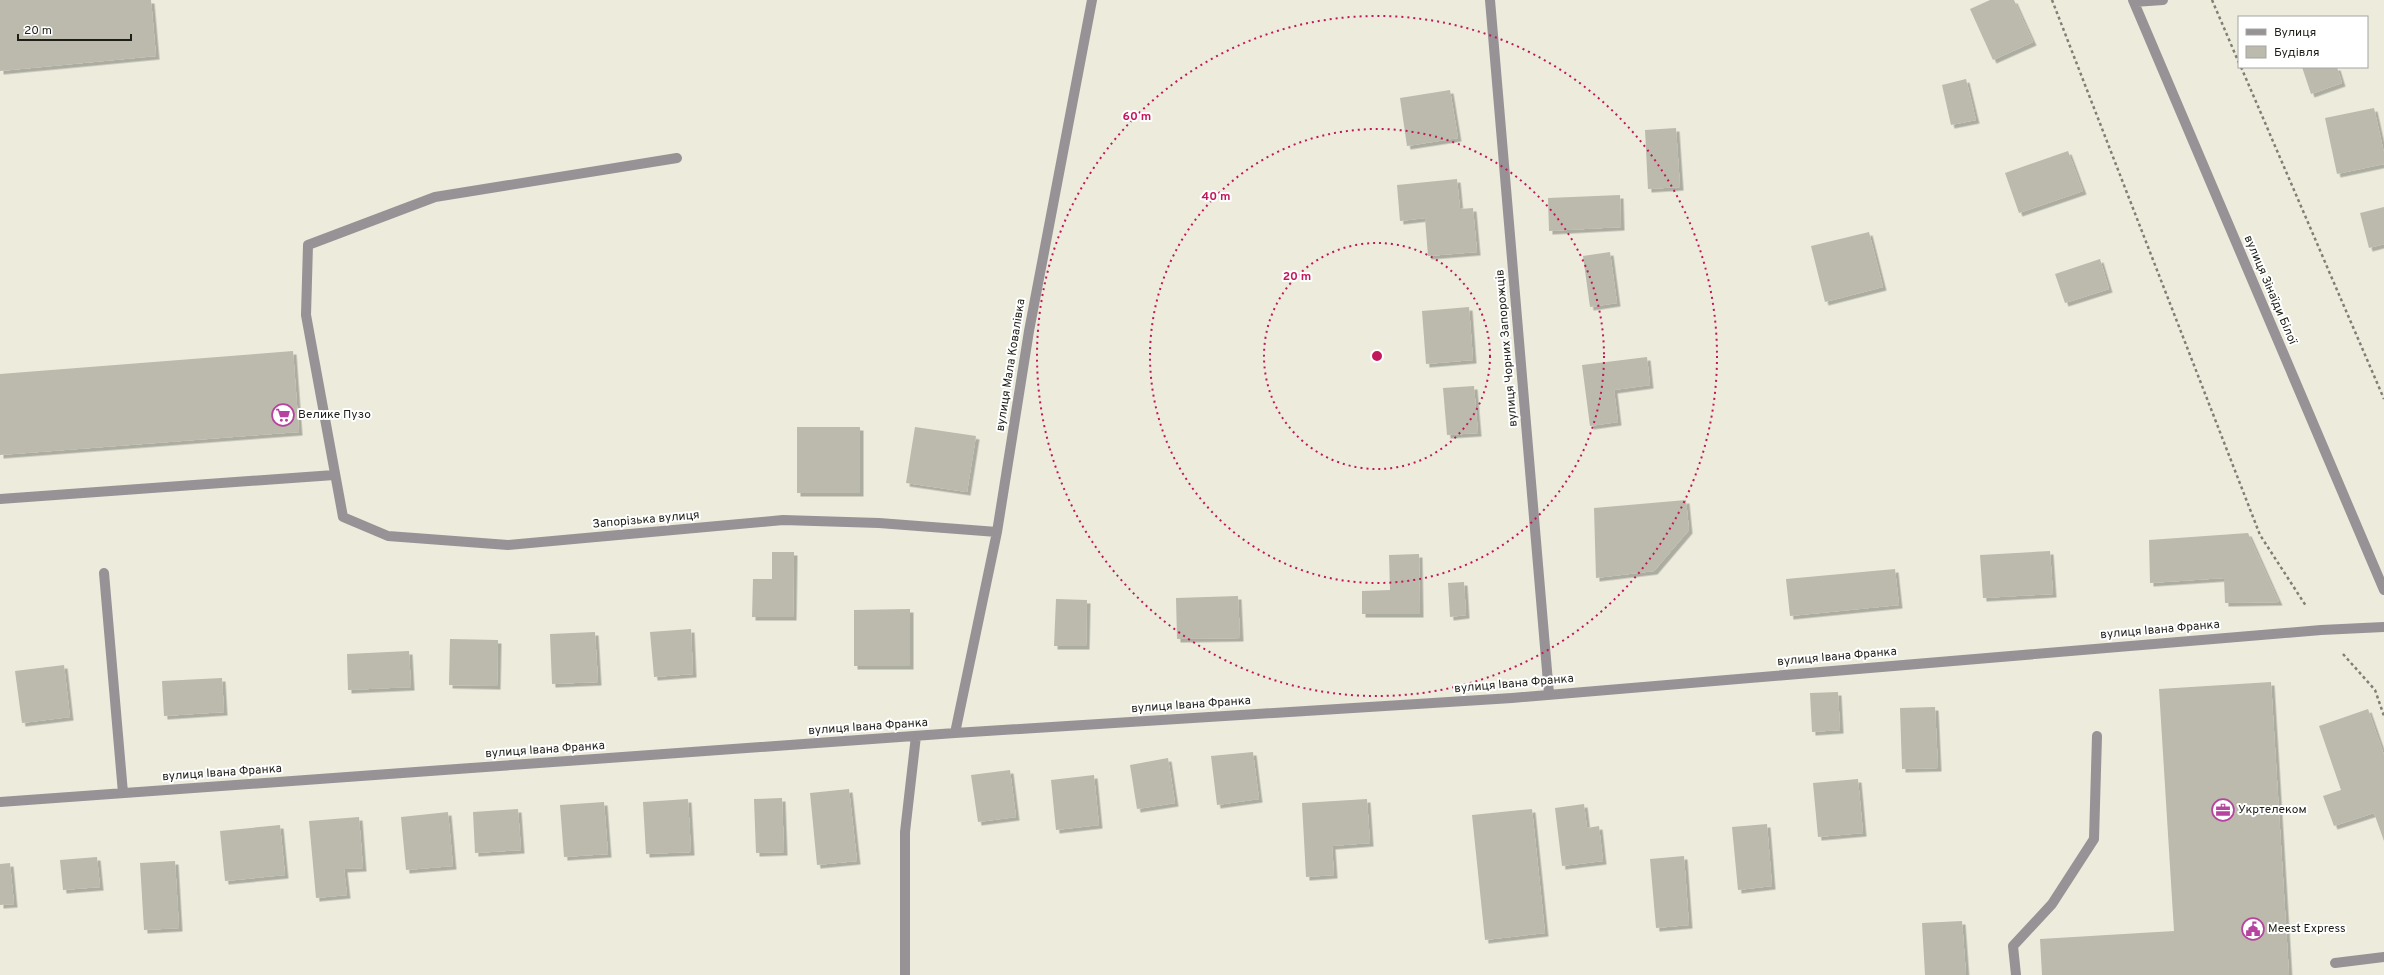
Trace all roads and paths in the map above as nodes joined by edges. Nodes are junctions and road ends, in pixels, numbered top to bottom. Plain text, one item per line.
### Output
1 (1092, 0) edge
2 (1490, 0) edge
3 (2052, 0) edge
4 (2163, 0) edge
5 (2212, 0) edge
6 (2134, 1) edge
7 (2238, 61) edge
8 (2241, 68) edge
9 (677, 158) dead end
10 (2384, 399) edge
11 (334, 475) junction
12 (0, 499) edge
13 (997, 532) junction
14 (104, 573) dead end
15 (2384, 590) edge
16 (2384, 627) edge
17 (2322, 630) junction
18 (1549, 694) junction
19 (2384, 716) edge
20 (955, 733) junction
21 (916, 736) junction
22 (2097, 736) dead end
23 (123, 793) junction
24 (0, 802) edge
25 (2384, 957) edge
26 (2335, 963) dead end
27 (904, 975) edge
28 (2016, 975) edge

1 - 13 street, вулиця Мала Ковалівка
2 - 18 street, вулиця Чорних Запорожців
3 - 17 path
4 - 6 street
5 - 7 path
6 - 15 street, вулиця Зінаїди Білої
8 - 10 path
9 - 11 street
11 - 12 street
11 - 13 street, Запорізька вулиця
13 - 20 street, вулиця Мала Ковалівка
14 - 23 street
16 - 17 street, вулиця Івана Франка
17 - 18 street, вулиця Івана Франка
17 - 19 path
18 - 20 street, вулиця Івана Франка
20 - 21 street, вулиця Івана Франка
21 - 23 street, вулиця Івана Франка
21 - 27 street
22 - 28 street
23 - 24 street, вулиця Івана Франка
25 - 26 street

